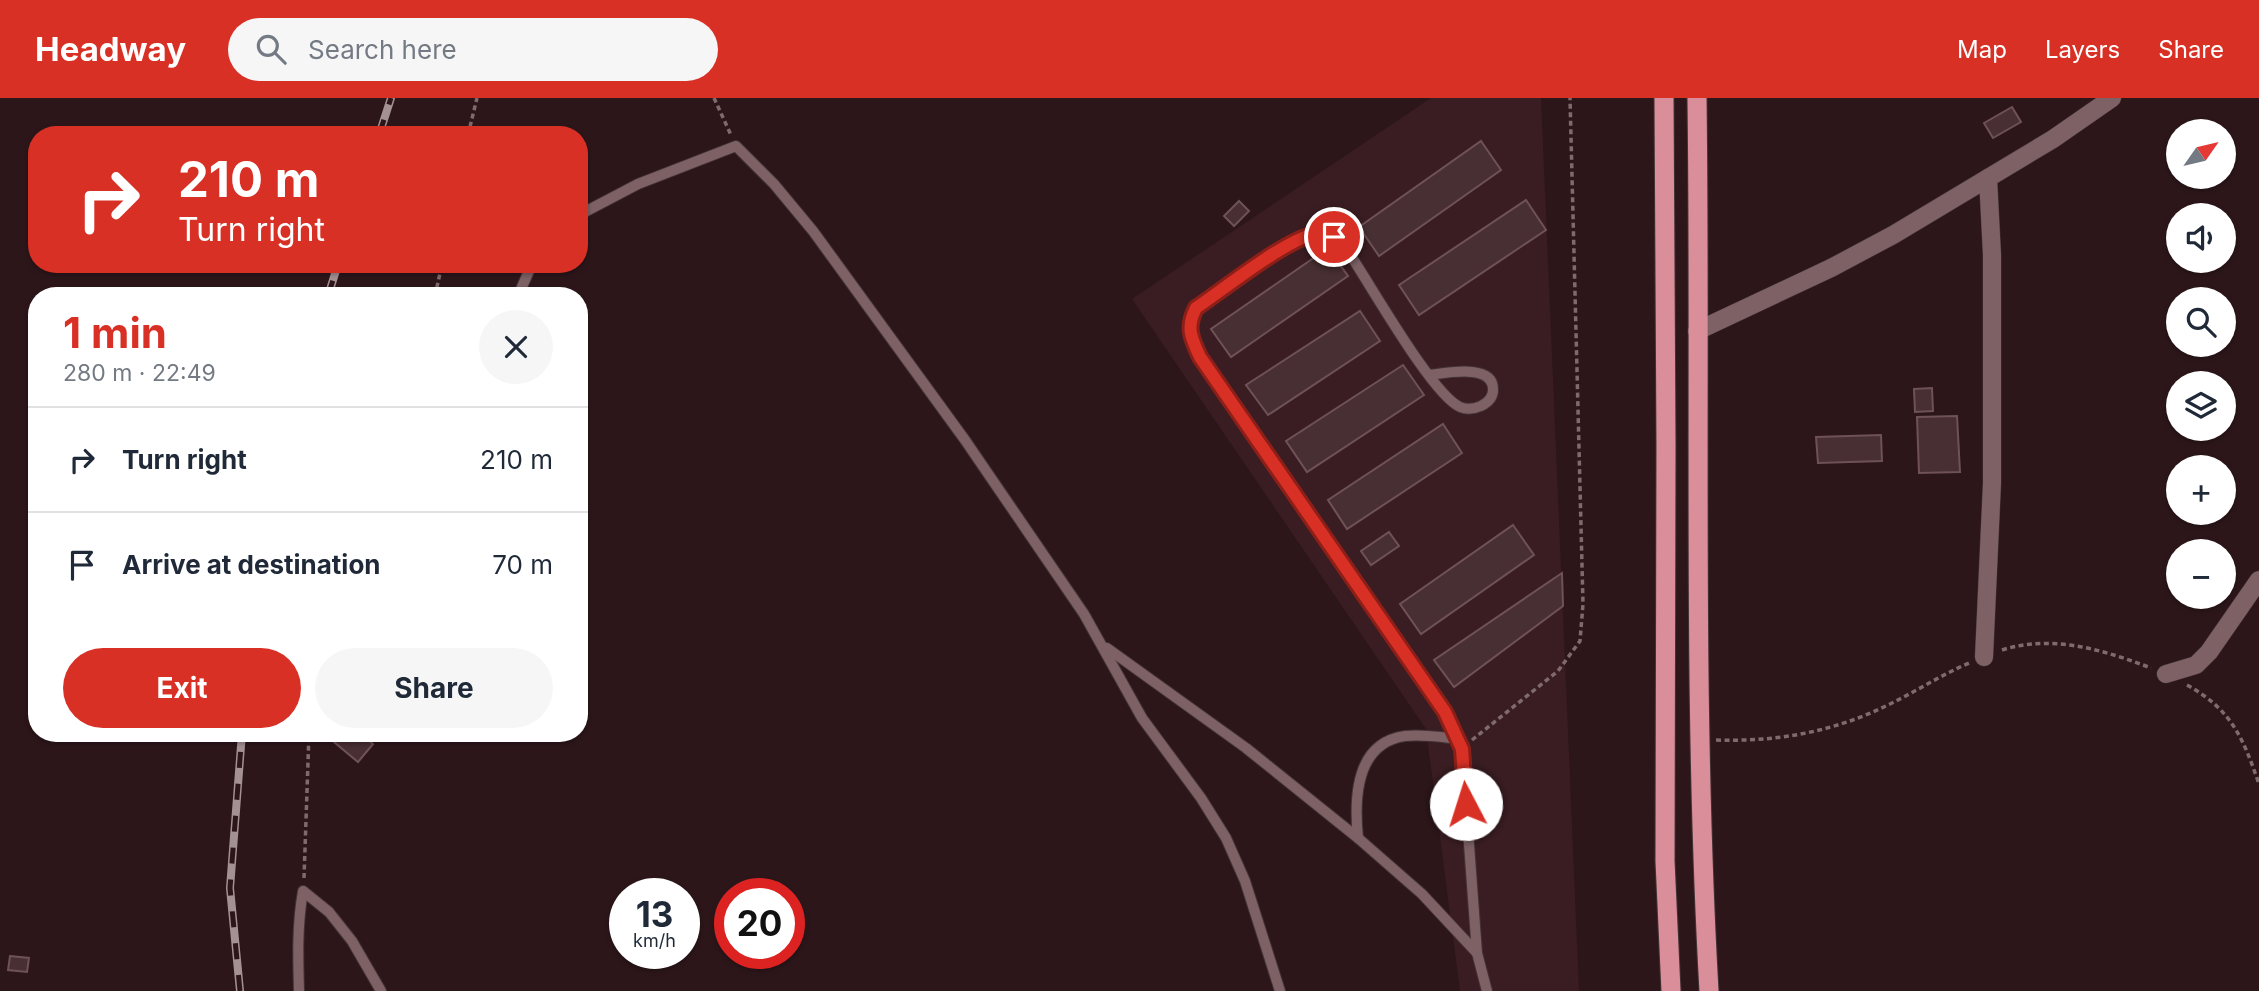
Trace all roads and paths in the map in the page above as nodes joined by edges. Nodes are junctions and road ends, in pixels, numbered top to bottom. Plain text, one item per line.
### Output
1 (477, 98) edge
2 (714, 98) edge
3 (1570, 98) edge
4 (1664, 98) edge
5 (1697, 98) edge
6 (2112, 98) edge
7 (470, 126) edge
8 (736, 146) junction
9 (1988, 178) junction
10 (588, 210) edge
11 (1697, 331) junction
12 (1429, 375) junction
13 (2259, 580) edge
14 (1103, 645) junction
15 (1984, 657) junction
16 (2166, 674) junction
17 (1700, 740) junction
18 (309, 742) edge
19 (1461, 744) junction
20 (2259, 784) edge
21 (1358, 838) junction
22 (303, 891) junction
23 (1476, 953) junction
24 (299, 991) edge
25 (381, 991) edge
26 (1280, 991) edge
27 (1487, 991) edge
28 (1671, 991) edge
29 (1709, 991) edge

1 - 7 path
2 - 8 path
3 - 19 path
4 - 28 highway
5 - 11 highway
6 - 9 street
8 - 10 lane
8 - 14 lane
9 - 11 street
9 - 15 street
11 - 17 highway
12 - 12 lane
12 - 19 lane
13 - 16 street
14 - 21 lane
14 - 26 lane
15 - 16 path
15 - 17 path
16 - 20 path
17 - 29 highway
18 - 22 path
19 - 21 lane
19 - 23 lane
21 - 23 lane
22 - 24 lane
22 - 25 lane
23 - 27 lane

